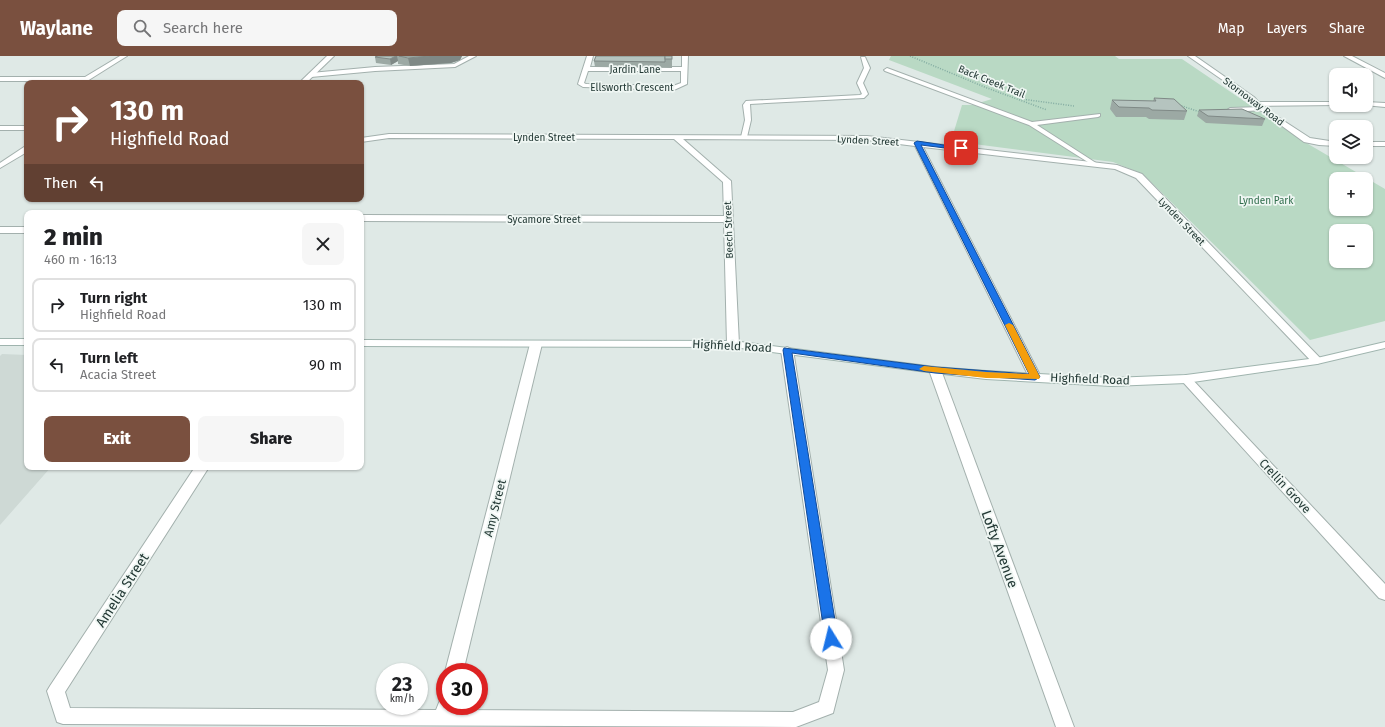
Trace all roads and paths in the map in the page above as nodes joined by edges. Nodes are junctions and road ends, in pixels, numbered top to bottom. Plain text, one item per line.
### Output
1 (124, 56) edge
2 (331, 56) edge
3 (474, 56) edge
4 (590, 56) edge
5 (685, 56) edge
6 (910, 56) edge
7 (1191, 56) edge
8 (1347, 56) edge
9 (863, 58) dead end
10 (586, 69) junction
11 (684, 69) junction
12 (887, 70) dead end
13 (311, 75) junction
14 (1385, 76) edge
15 (0, 79) edge
16 (86, 79) joint
17 (305, 80) edge
18 (1014, 98) junction
19 (1178, 104) edge
20 (1329, 104) edge
21 (1373, 104) edge
22 (1385, 104) edge
23 (1260, 107) junction
24 (1210, 110) joint
25 (1098, 115) joint
26 (1068, 118) junction
27 (1031, 124) junction
28 (0, 128) edge
29 (24, 128) edge
30 (744, 137) junction
31 (677, 138) junction
32 (364, 140) edge
33 (917, 143) junction
34 (1329, 144) edge
35 (1373, 144) edge
36 (1385, 144) edge
37 (24, 152) edge
38 (1093, 163) junction
39 (0, 166) edge
40 (364, 218) edge
41 (727, 219) junction
42 (0, 230) edge
43 (24, 230) edge
44 (0, 342) edge
45 (24, 342) edge
46 (364, 343) edge
47 (536, 344) junction
48 (732, 344) junction
49 (1385, 345) edge
50 (787, 350) junction
51 (1318, 361) junction
52 (935, 370) junction
53 (1035, 377) junction
54 (1186, 378) junction
55 (200, 470) edge
56 (1385, 594) edge
57 (456, 663) edge
58 (436, 712) edge
59 (488, 714) edge
60 (234, 723) edge
61 (685, 723) edge
62 (1065, 727) edge

1 - 16 street
2 - 13 street
3 - 13 lane
4 - 10 street, Ellsworth Crescent
5 - 11 street, Ellsworth Crescent
6 - 18 path, Back Creek Trail
7 - 23 street, Stornoway Road
8 - 14 street
9 - 30 lane
10 - 11 street, Jardin Lane
10 - 11 street, Ellsworth Crescent
12 - 27 lane
13 - 17 street
15 - 16 street
18 - 25 path
18 - 26 path, Back Creek Trail
19 - 24 path
20 - 23 lane
21 - 22 lane
23 - 24 lane
23 - 34 street, Stornoway Road
25 - 26 lane
26 - 27 lane
27 - 38 lane
28 - 29 street
30 - 31 street, Lynden Street
30 - 33 street, Lynden Street
31 - 32 street, Lynden Street
31 - 41 street, Beech Street
33 - 38 street, Lynden Street
33 - 53 street
35 - 36 street
37 - 39 street
38 - 51 street, Lynden Street
40 - 41 street, Sycamore Street
41 - 48 street, Beech Street
42 - 43 street
44 - 45 street
46 - 47 street, Highfield Road
47 - 48 street, Highfield Road
47 - 57 street, Amy Street
48 - 50 street, Highfield Road
49 - 51 street, Highfield Road
50 - 52 street, Highfield Road
50 - 61 street
51 - 54 street, Highfield Road
52 - 53 street, Highfield Road
52 - 62 street, Lofty Avenue
53 - 54 street, Highfield Road
54 - 56 street, Crellin Grove
55 - 60 street, Amelia Street
58 - 60 street
59 - 61 street

